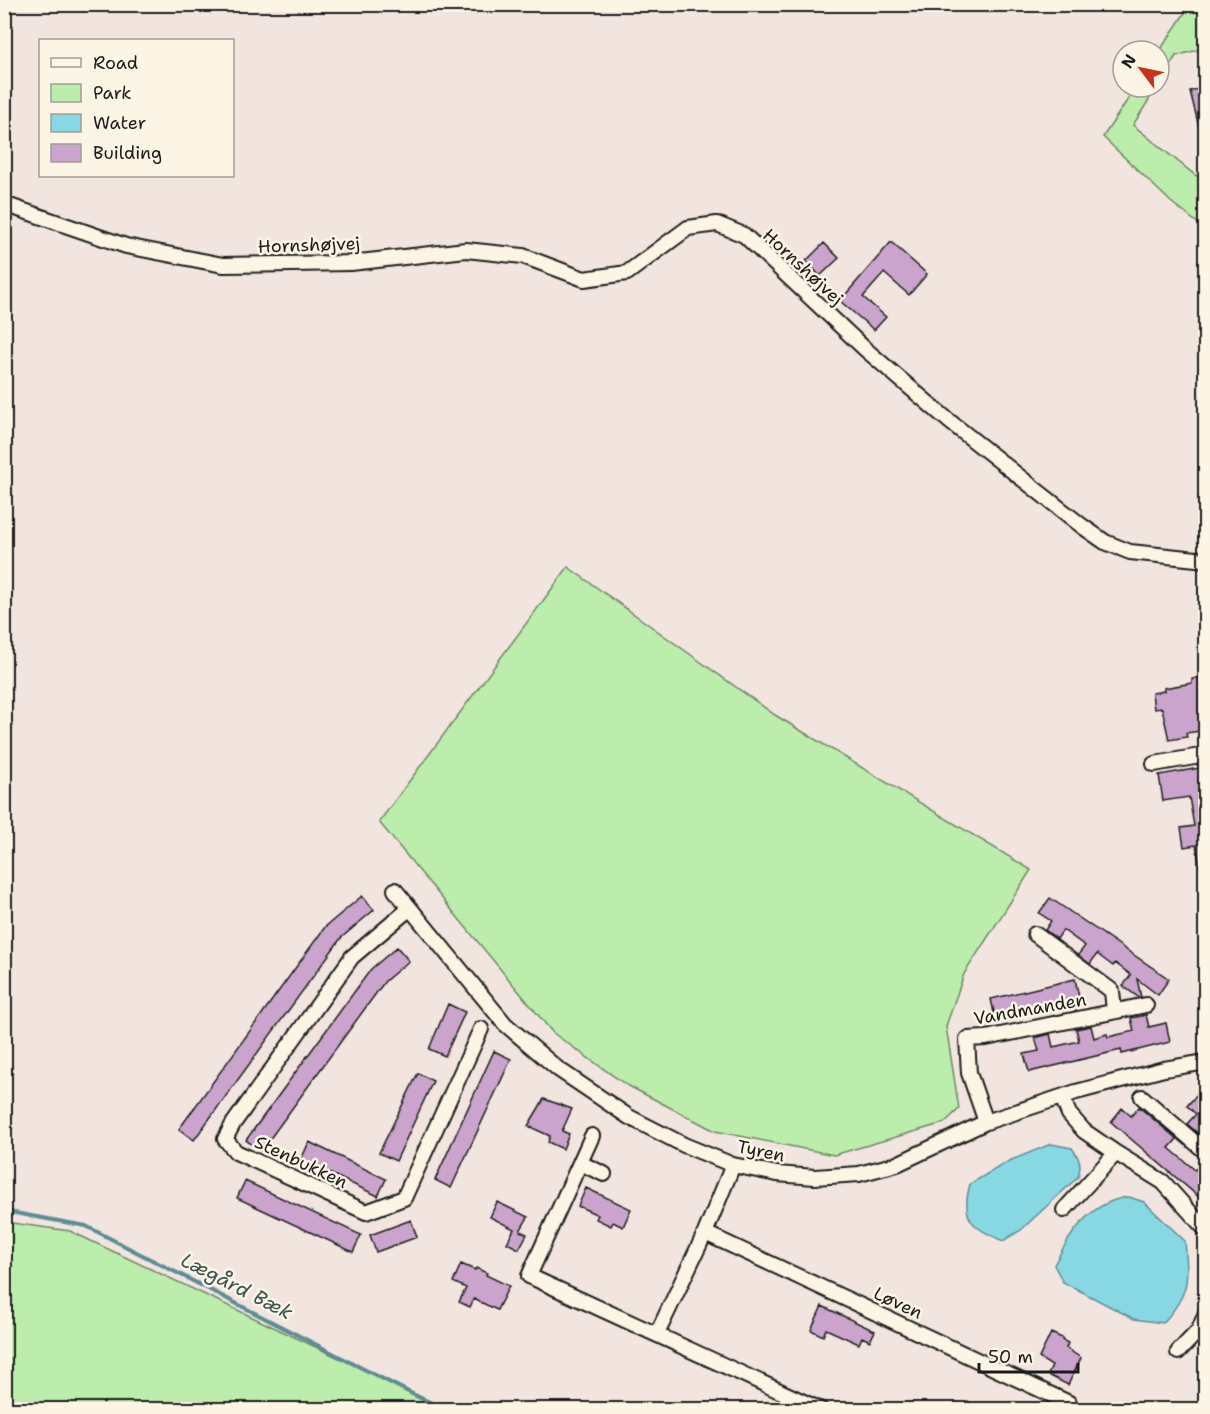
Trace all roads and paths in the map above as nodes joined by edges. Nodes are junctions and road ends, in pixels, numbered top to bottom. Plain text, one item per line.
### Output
1 (4, 204) edge
2 (1206, 560) edge
3 (1206, 755) edge
4 (1154, 764) dead end
5 (394, 890) dead end
6 (409, 909) junction
7 (1035, 934) dead end
8 (1146, 1005) dead end
9 (1114, 1011) junction
10 (481, 1029) dead end
11 (1206, 1062) edge
12 (1062, 1097) junction
13 (1142, 1097) dead end
14 (986, 1122) junction
15 (592, 1136) dead end
16 (1206, 1152) edge
17 (1116, 1153) junction
18 (580, 1163) junction
19 (733, 1165) junction
20 (604, 1174) dead end
21 (1064, 1210) dead end
22 (1206, 1230) edge
23 (705, 1233) junction
24 (1206, 1313) edge
25 (657, 1334) junction
26 (1178, 1352) dead end
27 (821, 1410) edge
28 (1066, 1410) edge

1 - 2 street, Hornshøjvej
3 - 4 street
5 - 6 street, Tyren
6 - 10 street, Stenbukken
6 - 19 street, Tyren
7 - 9 street, Vandmanden
8 - 9 street, Vandmanden
9 - 14 street, Vandmanden
11 - 12 street, Tyren
12 - 14 street, Tyren
12 - 17 street
13 - 16 street
14 - 19 street, Tyren
15 - 18 street
17 - 21 street
17 - 22 street
18 - 20 street
18 - 25 street
19 - 23 street
23 - 25 street
23 - 28 street, Løven
24 - 26 street
25 - 27 street

